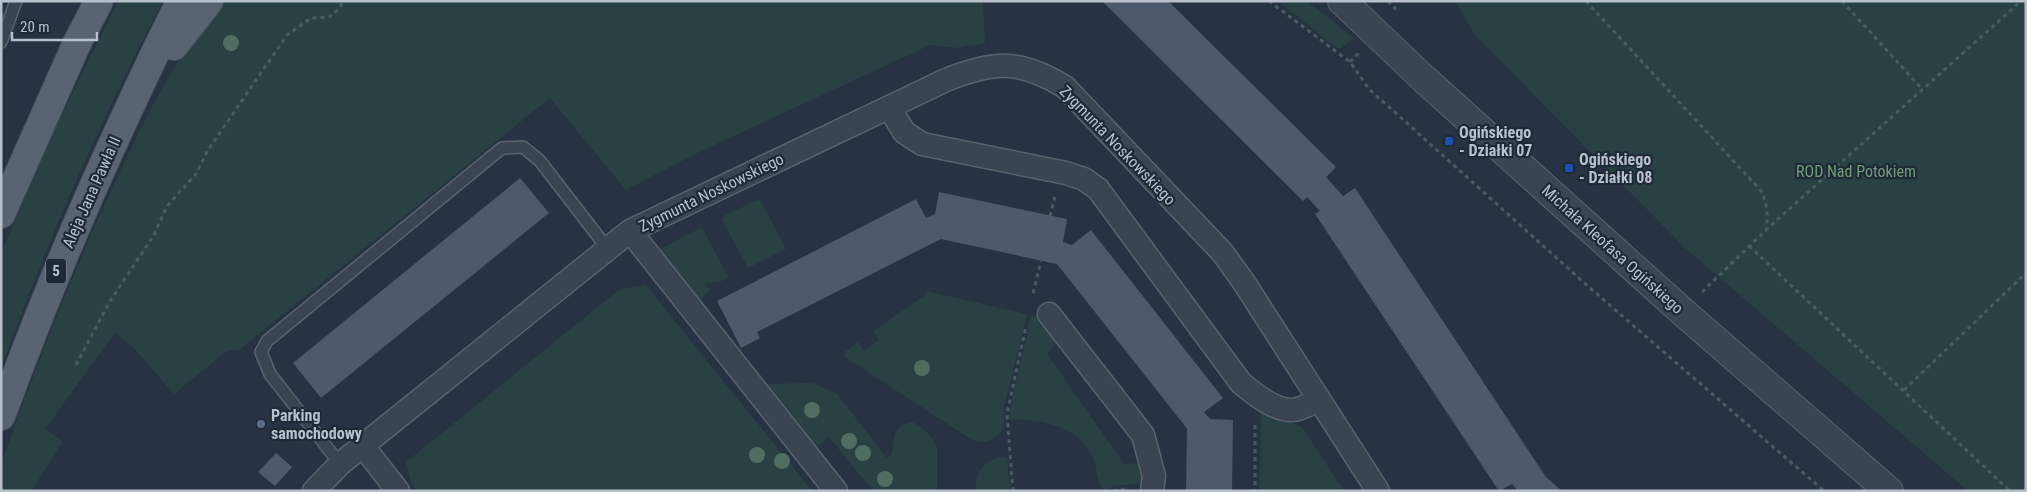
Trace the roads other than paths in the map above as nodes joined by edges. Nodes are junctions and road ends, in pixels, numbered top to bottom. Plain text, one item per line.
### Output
1 (16, 1) edge
2 (88, 1) edge
3 (99, 1) edge
4 (181, 1) edge
5 (209, 1) edge
6 (1342, 1) edge
7 (1, 42) edge
8 (77, 43) junction
9 (889, 107) junction
10 (120, 129) junction
11 (1, 214) edge
12 (630, 231) junction
13 (607, 248) junction
14 (1038, 316) road end
15 (1318, 399) junction
16 (1, 416) edge
17 (363, 446) junction
18 (340, 464) junction
19 (314, 491) edge
20 (398, 491) edge
21 (836, 491) edge
22 (1152, 491) edge
23 (1378, 491) edge
24 (1889, 491) edge

1 - 7 lane
2 - 8 main road
3 - 8 main road
4 - 10 main road, Aleja Jana Pawła II / 5
5 - 10 main road
6 - 24 street, Michała Kleofasa Ogińskiego
8 - 11 main road
9 - 12 street, Zygmunta Noskowskiego
9 - 15 street
9 - 15 street, Zygmunta Noskowskiego
10 - 16 main road, Aleja Jana Pawła II / 5
12 - 13 street, Zygmunta Noskowskiego
12 - 21 street, Zygmunta Noskowskiego
13 - 17 street, Zygmunta Noskowskiego
13 - 18 lane
14 - 22 street
15 - 23 street, Zygmunta Noskowskiego
17 - 18 street, Zygmunta Noskowskiego
17 - 20 street
18 - 19 street, Zygmunta Noskowskiego

